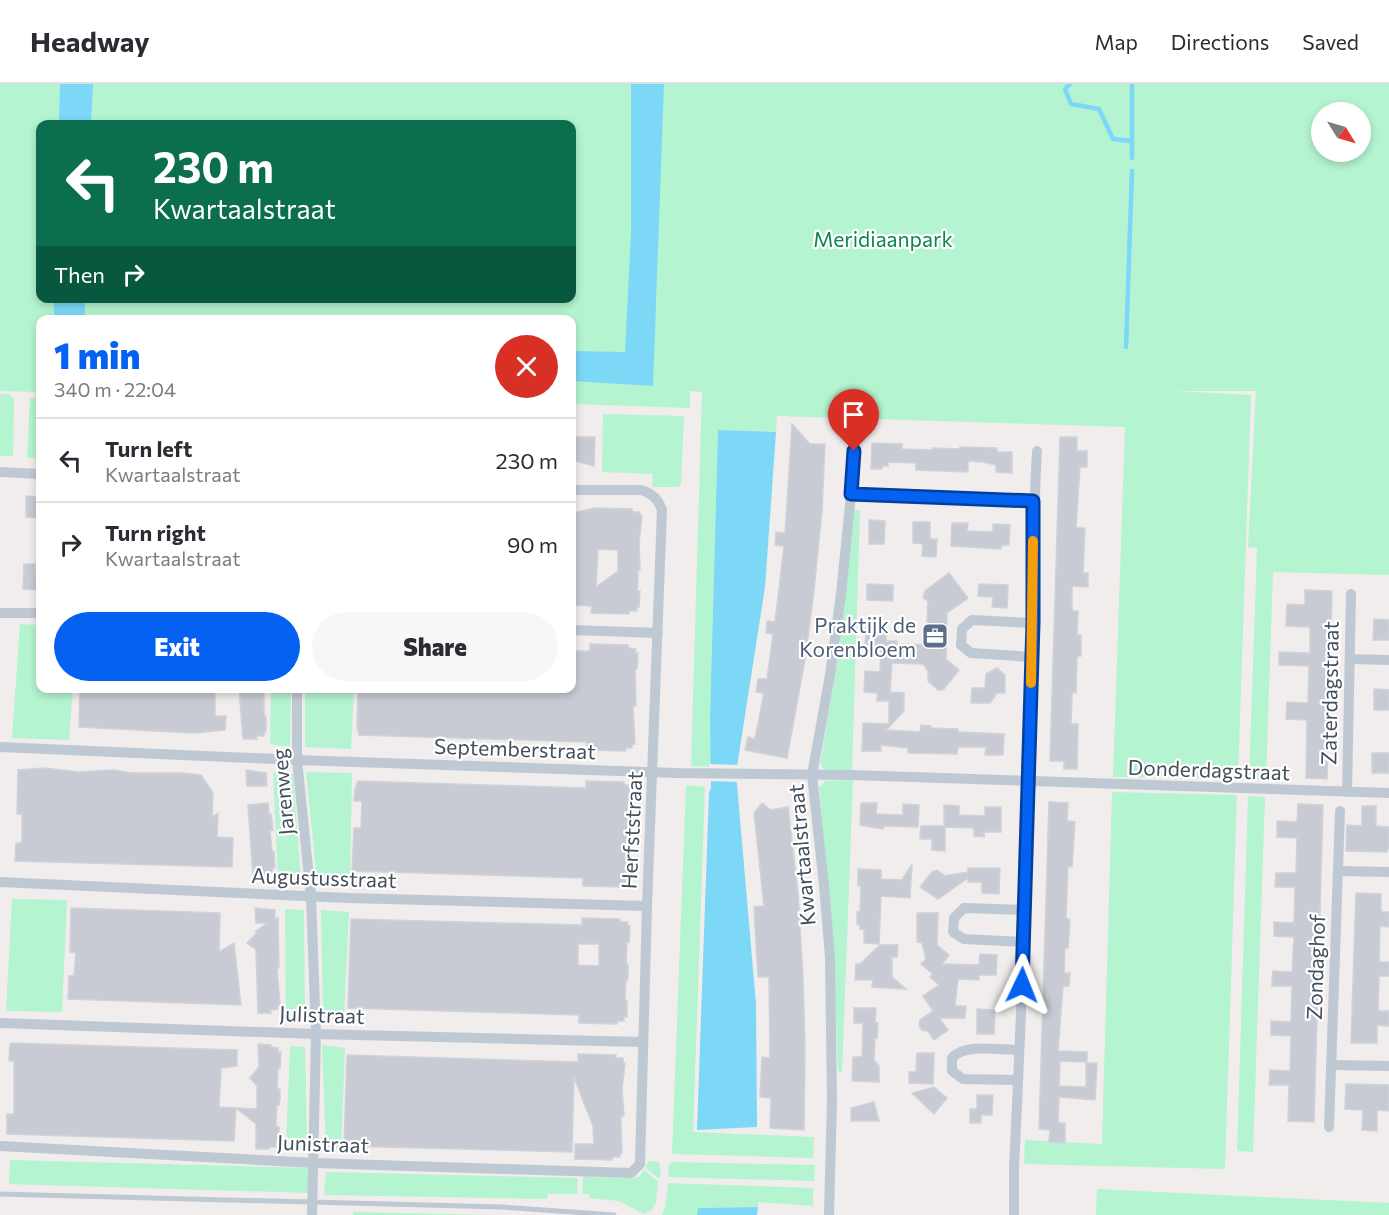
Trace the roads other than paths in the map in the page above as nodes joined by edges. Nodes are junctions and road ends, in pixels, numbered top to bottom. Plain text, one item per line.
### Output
1 (854, 451) dead end
2 (1036, 451) dead end
3 (0, 472) edge
4 (36, 474) edge
5 (576, 490) edge
6 (851, 494) junction
7 (1033, 501) junction
8 (1351, 594) dead end
9 (0, 613) edge
10 (36, 613) edge
11 (1033, 623) junction
12 (576, 630) edge
13 (658, 633) junction
14 (1032, 657) junction
15 (1350, 659) junction
16 (1389, 660) edge
17 (297, 693) edge
18 (0, 747) edge
19 (297, 760) junction
20 (654, 772) junction
21 (812, 775) junction
22 (1029, 783) junction
23 (1347, 792) junction
24 (1389, 794) edge
25 (1340, 811) dead end
26 (1338, 871) junction
27 (1389, 872) edge
28 (0, 882) edge
29 (311, 897) junction
30 (647, 906) junction
31 (1025, 910) junction
32 (1023, 942) junction
33 (0, 1023) edge
34 (316, 1034) junction
35 (643, 1042) junction
36 (1019, 1050) junction
37 (1331, 1065) junction
38 (1389, 1066) edge
39 (1018, 1080) junction
40 (1329, 1127) dead end
41 (0, 1146) edge
42 (314, 1163) junction
43 (640, 1164) joint
44 (0, 1194) edge
45 (312, 1203) junction
46 (312, 1215) edge
47 (614, 1215) edge
48 (829, 1215) edge
49 (1014, 1215) edge

1 - 6 street, Kwartaalstraat
2 - 7 street
3 - 4 street
5 - 13 street, Herfststraat
6 - 7 street
6 - 21 street, Kwartaalstraat
7 - 11 street
8 - 15 street, Zaterdagstraat
9 - 10 street
11 - 14 street
11 - 14 street
12 - 13 street
13 - 20 street, Herfststraat
14 - 22 street
15 - 16 street
15 - 23 street, Zaterdagstraat
17 - 19 street, Jarenweg
18 - 19 street, Septemberstraat
19 - 20 street, Septemberstraat
19 - 29 street, Jarenweg
20 - 21 street, Septemberstraat
20 - 30 street, Herfststraat
21 - 22 street, Septemberstraat
21 - 48 street, Kwartaalstraat
22 - 23 street, Donderdagstraat
22 - 31 street
23 - 24 street, Donderdagstraat
25 - 26 street, Zondaghof
26 - 27 street
26 - 37 street, Zondaghof
28 - 29 street, Augustusstraat
29 - 30 street, Augustusstraat
29 - 34 street, Jarenweg
30 - 35 street, Herfststraat
31 - 32 street
31 - 32 street
32 - 36 street
33 - 34 street, Julistraat
34 - 35 street, Julistraat
34 - 42 street, Jarenweg
35 - 43 street, Herfststraat
36 - 39 street
36 - 39 street
37 - 38 street
37 - 40 street, Zondaghof
39 - 49 street
41 - 42 street, Junistraat
42 - 43 street, Junistraat
42 - 45 street, Jarenweg
44 - 45 lane
45 - 46 street, Jarenweg
45 - 47 lane

